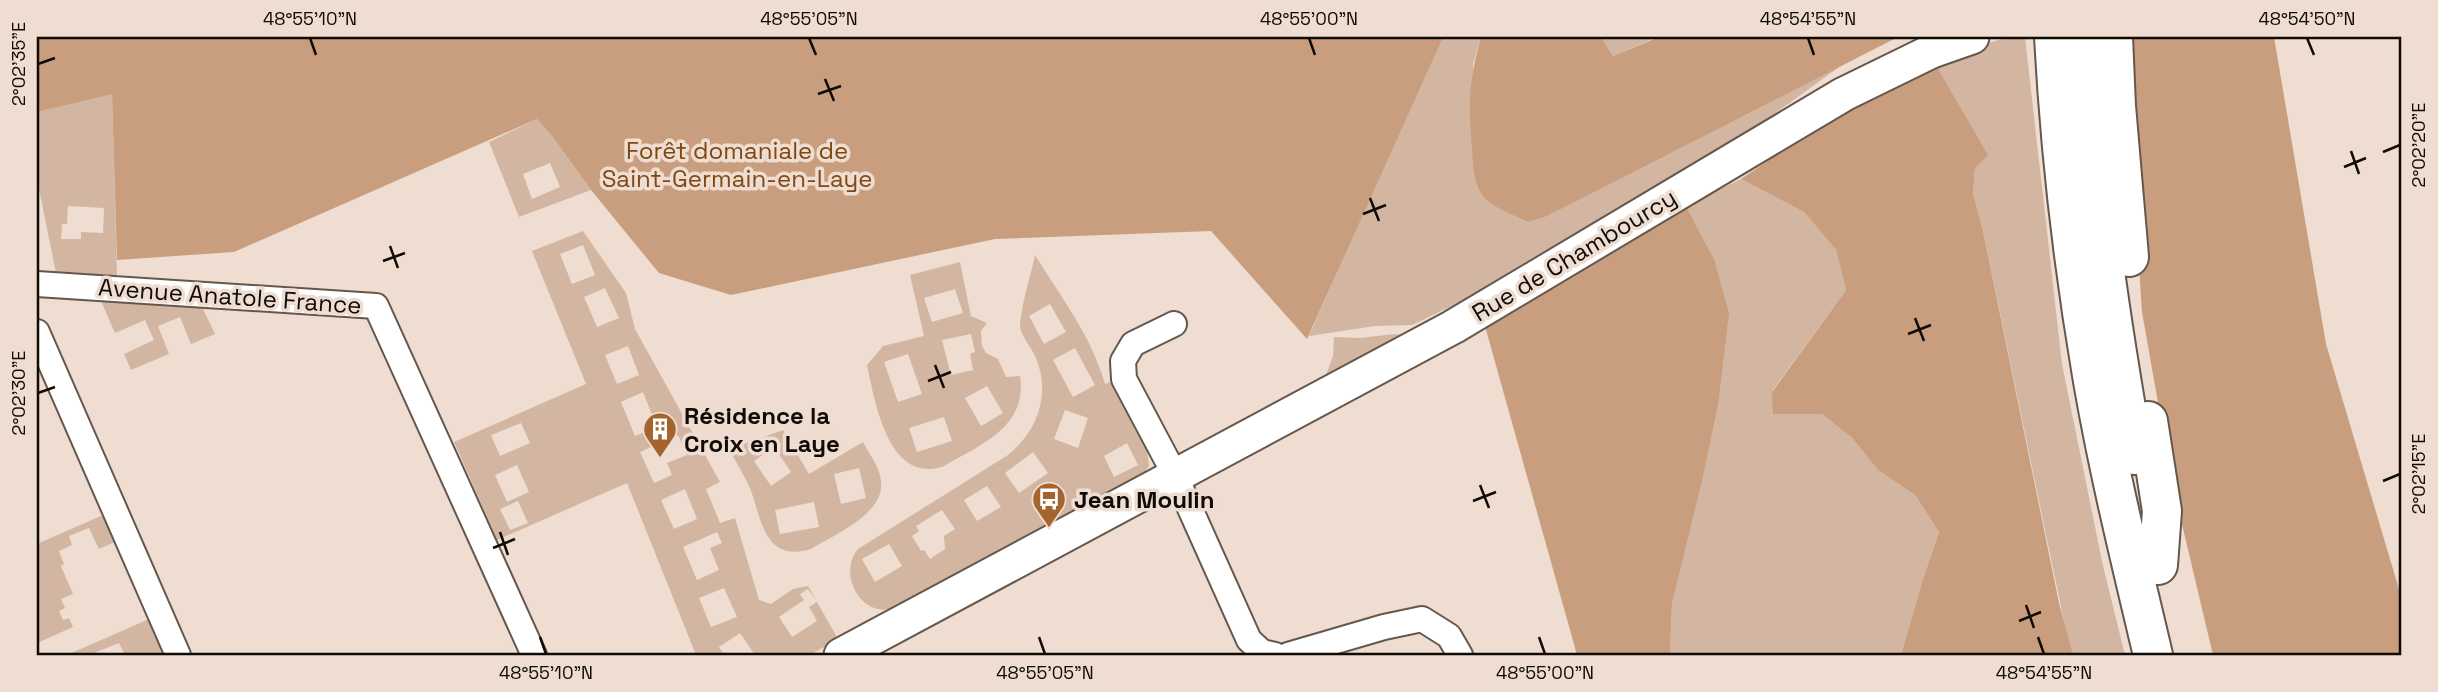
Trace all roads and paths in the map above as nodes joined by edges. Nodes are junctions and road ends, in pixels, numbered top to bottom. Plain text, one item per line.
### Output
1 (1972, 37) edge
2 (2054, 37) edge
3 (2082, 37) edge
4 (2113, 37) edge
5 (37, 284) edge
6 (1174, 324) dead end
7 (37, 332) edge
8 (1175, 475) junction
9 (2158, 565) junction
10 (178, 655) edge
11 (534, 655) edge
12 (841, 655) edge
13 (1275, 655) edge
14 (1288, 655) edge
15 (1460, 655) edge
16 (2153, 655) edge
17 (2179, 655) edge

1 - 8 street, Rue de Chambourcy
2 - 16 highway
3 - 9 highway
4 - 9 highway
5 - 11 street, Avenue Anatole France
6 - 8 street
7 - 10 street
8 - 12 street, Rue de Chambourcy
8 - 13 street
9 - 17 highway
14 - 15 street

